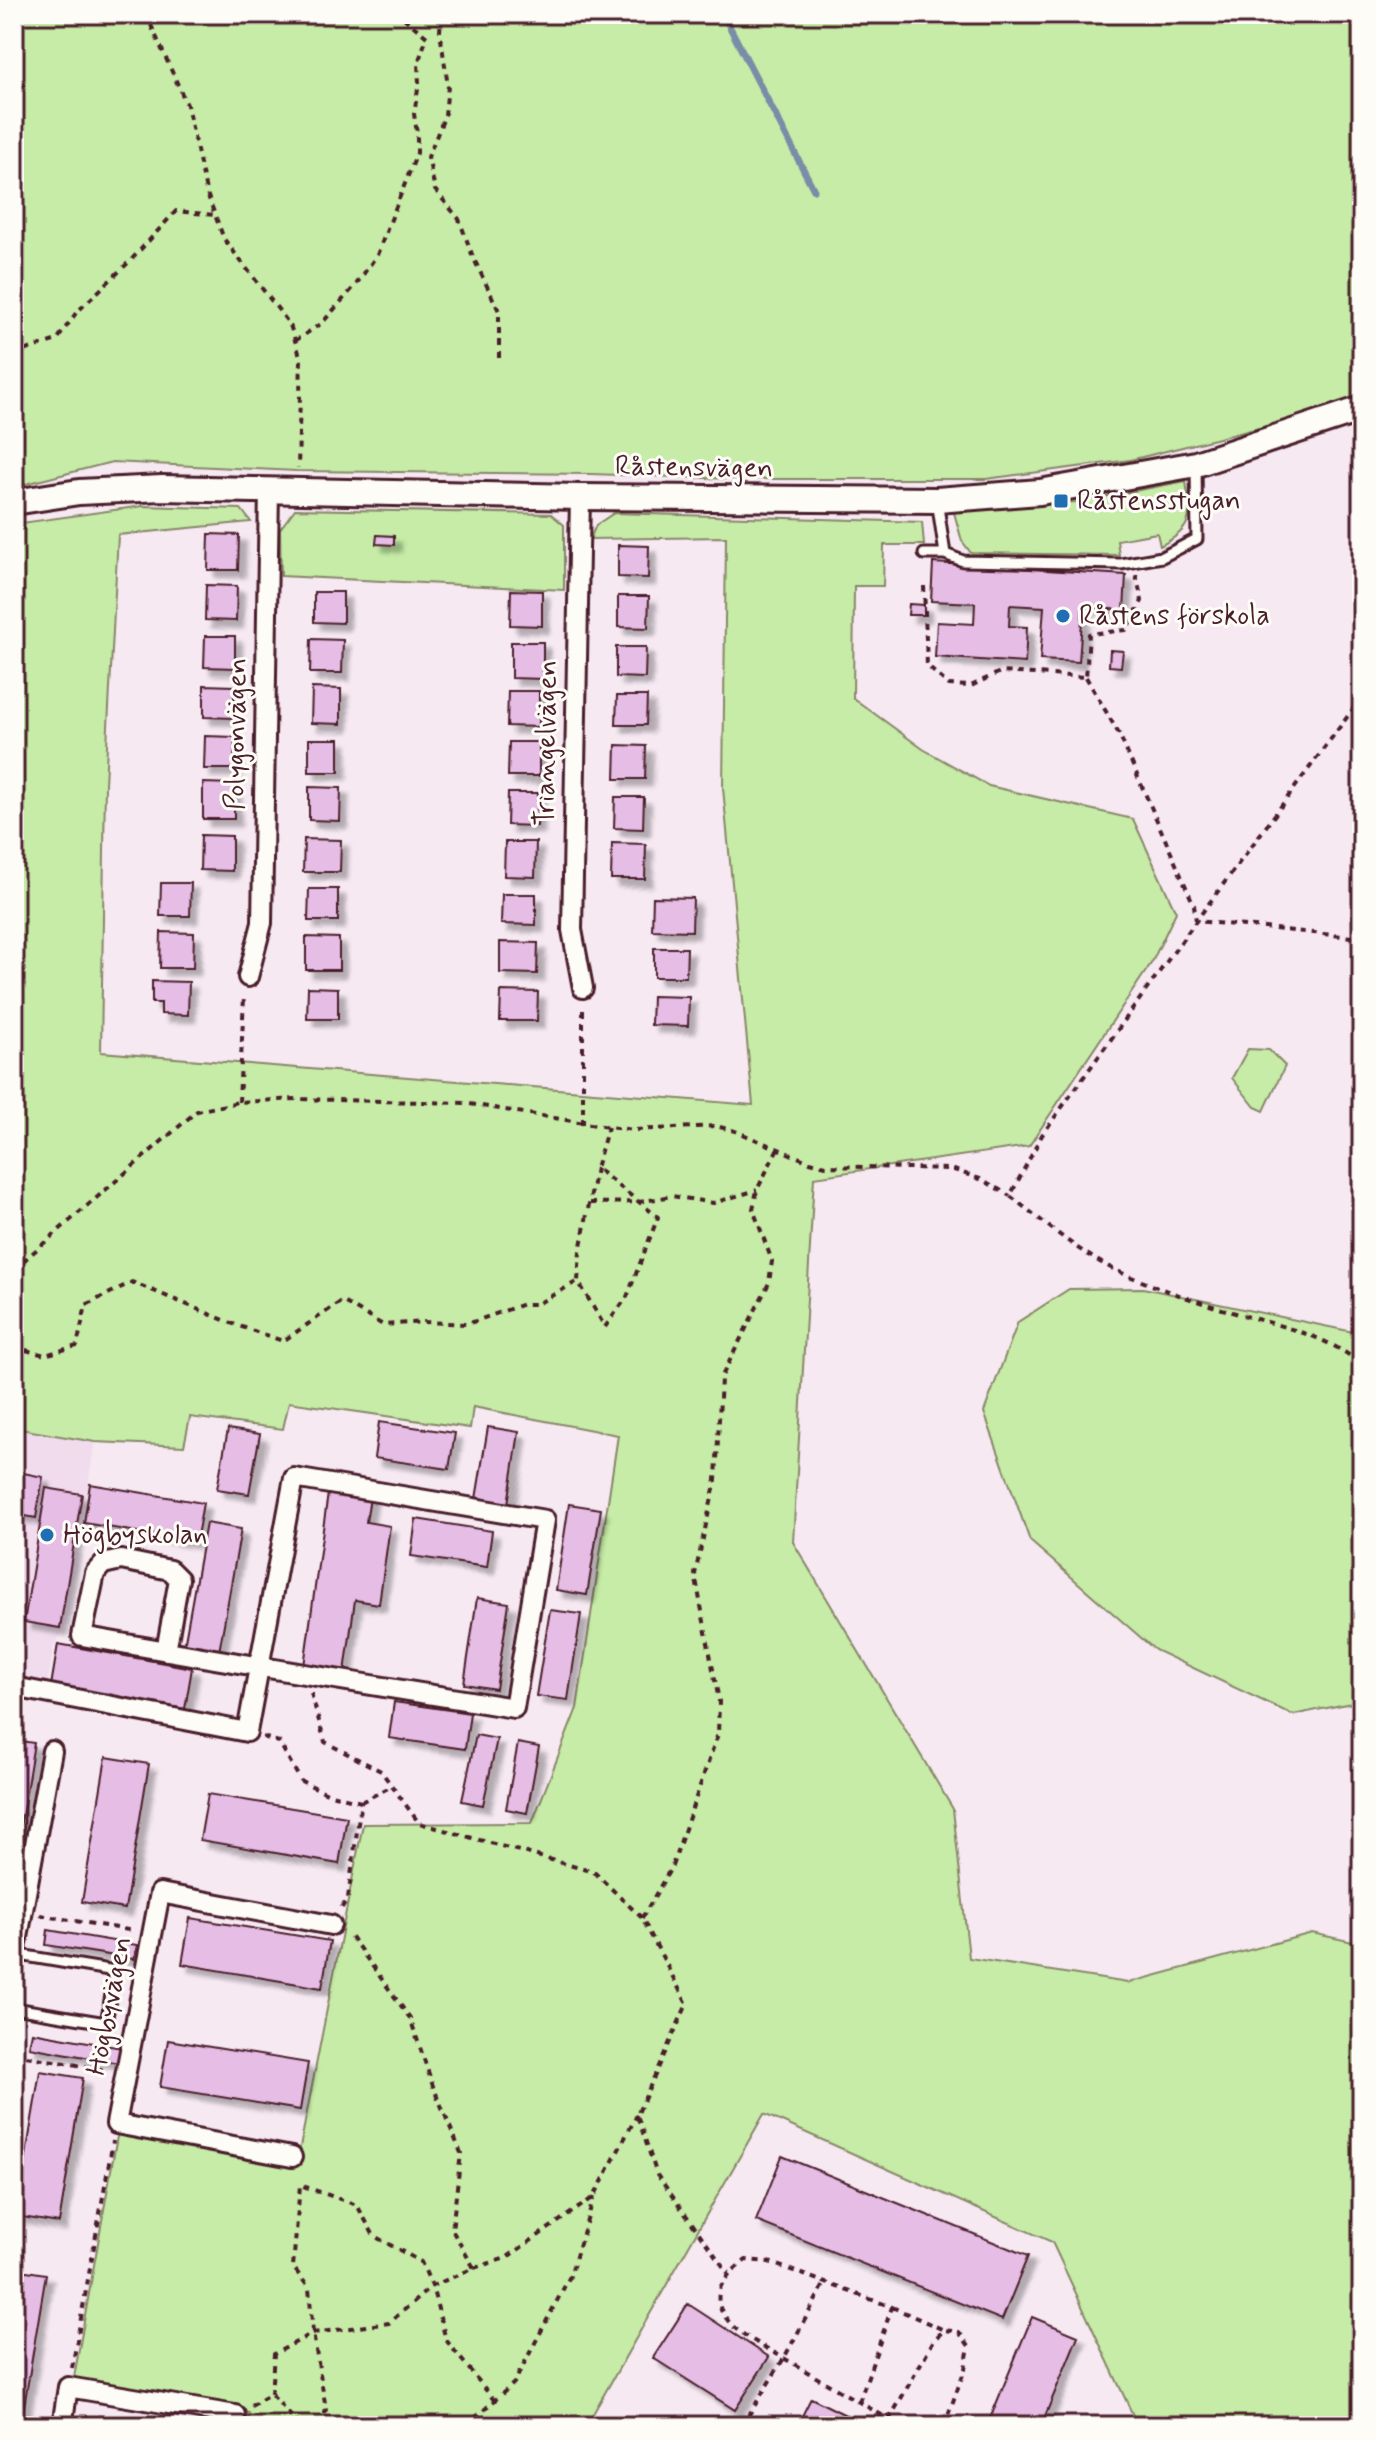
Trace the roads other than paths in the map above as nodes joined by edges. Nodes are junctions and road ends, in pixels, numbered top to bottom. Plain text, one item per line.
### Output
1 (1362, 409) edge
2 (1196, 464) junction
3 (269, 490) junction
4 (580, 497) junction
5 (937, 500) junction
6 (14, 502) edge
7 (924, 554) dead end
8 (945, 554) junction
9 (248, 977) road end
10 (583, 988) road end
11 (166, 1651) junction
12 (260, 1668) junction
13 (14, 1687) edge
14 (52, 1751) dead end
15 (331, 1925) road end
16 (14, 1954) edge
17 (14, 2008) edge
18 (292, 2157) dead end
19 (235, 2415) road end
20 (62, 2426) edge

1 - 2 street, Råstensvägen
2 - 5 street, Råstensvägen
2 - 8 lane
3 - 4 street, Råstensvägen
3 - 6 street, Råstensvägen
3 - 9 street, Polygonvägen
4 - 5 street, Råstensvägen
4 - 10 street, Triangelvägen
5 - 8 lane
7 - 8 lane
11 - 11 street
11 - 12 street
12 - 12 street
12 - 13 street
14 - 16 street, Högbyvägen
15 - 18 street, Högbyvägen
16 - 17 lane, Högbyvägen
19 - 20 street

